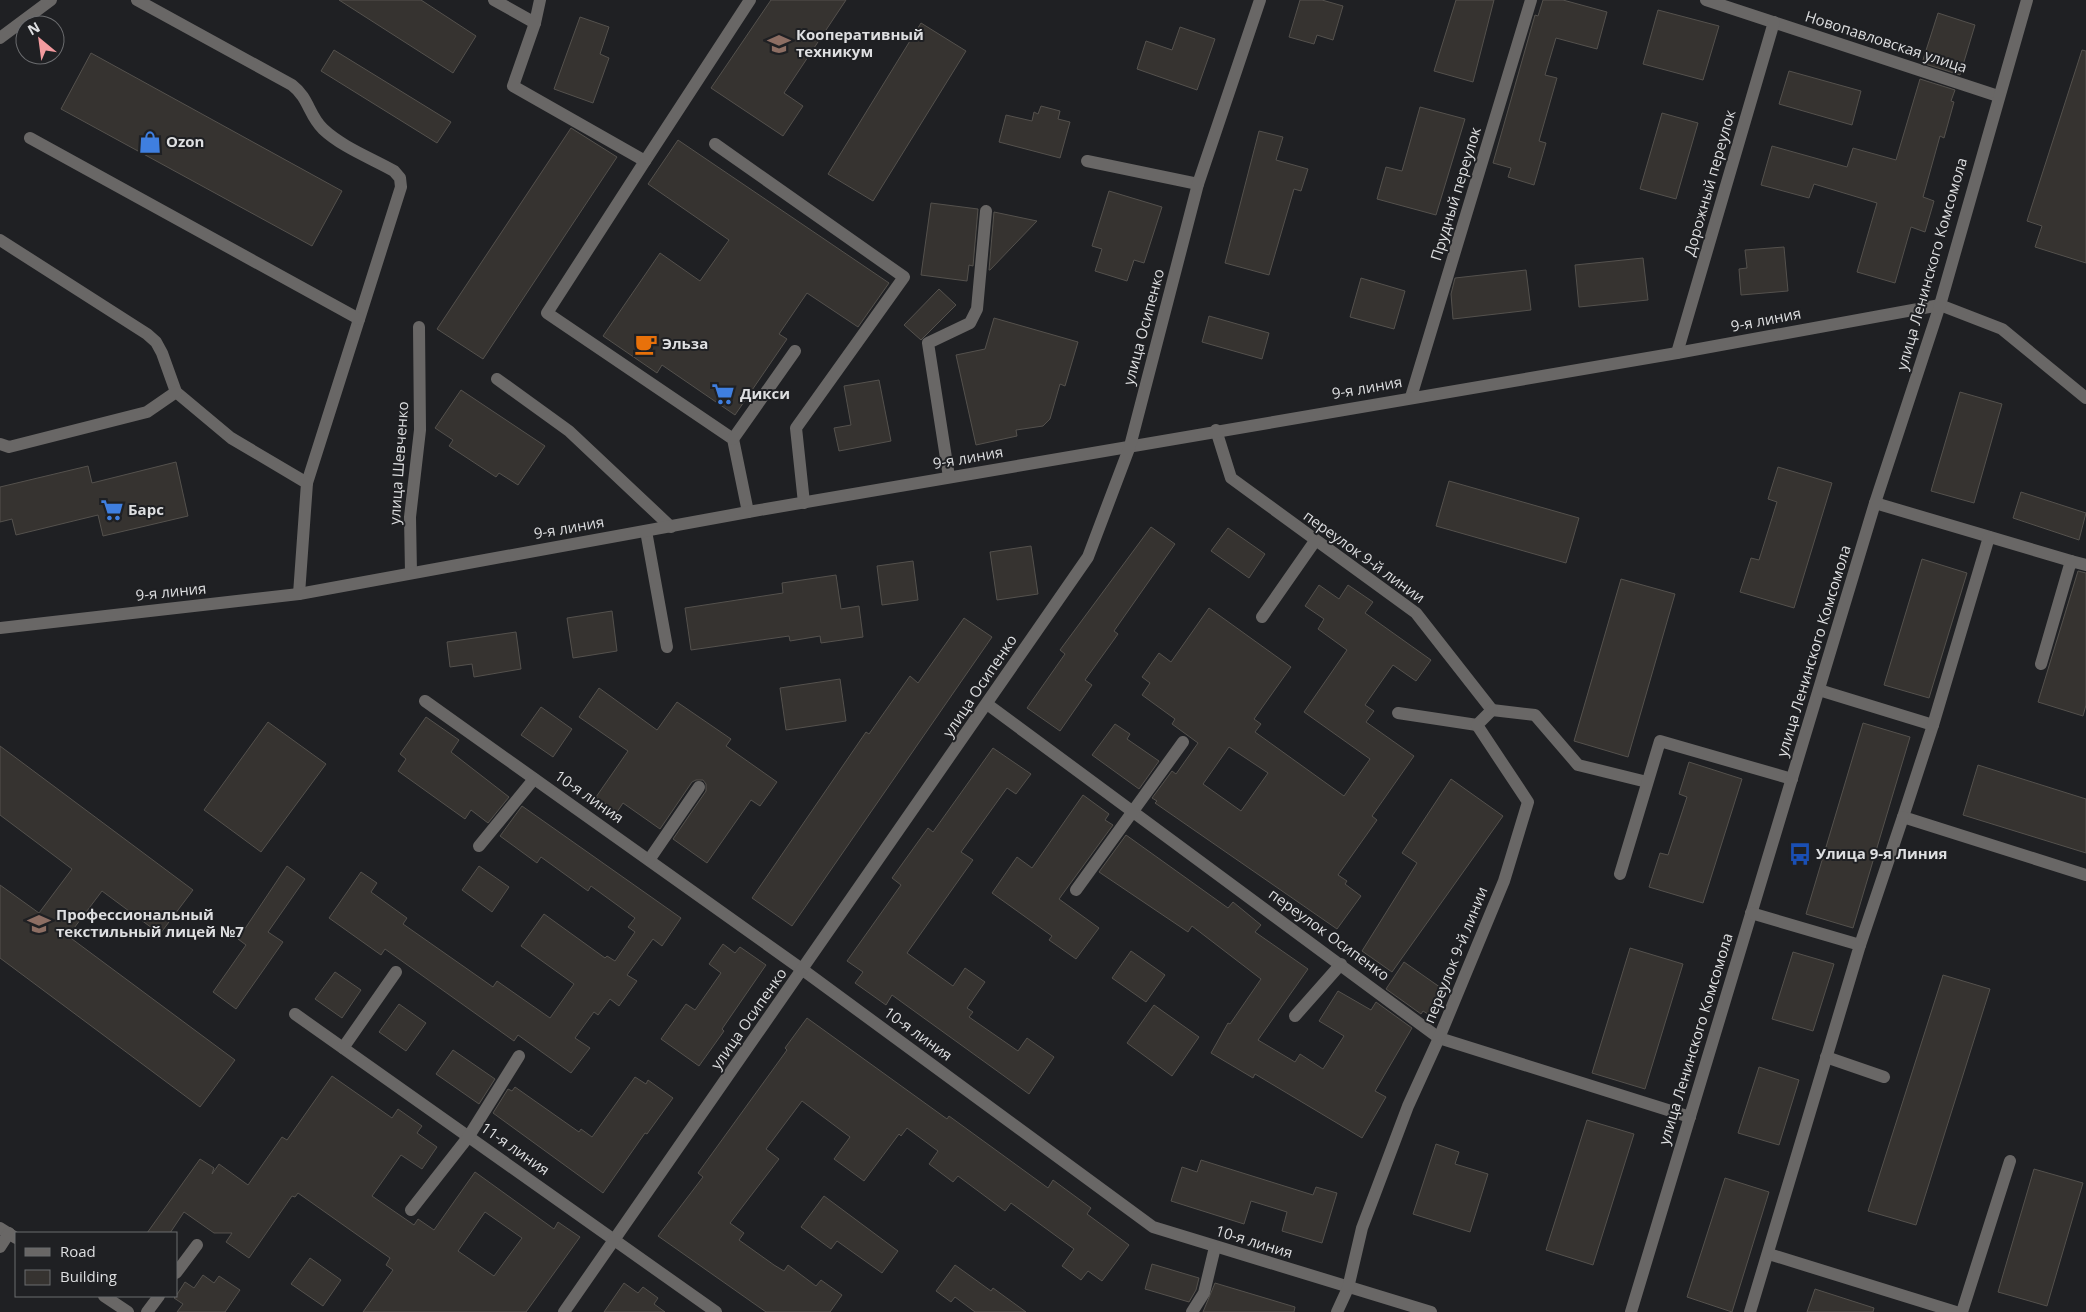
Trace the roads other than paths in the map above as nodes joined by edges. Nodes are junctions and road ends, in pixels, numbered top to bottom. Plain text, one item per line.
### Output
1 (51, 0) edge
2 (137, 0) edge
3 (494, 0) edge
4 (540, 0) edge
5 (750, 0) edge
6 (1260, 0) edge
7 (1531, 0) edge
8 (1706, 0) edge
9 (2027, 0) edge
10 (1774, 22) junction
11 (535, 24) junction
12 (0, 38) edge
13 (1998, 96) junction
14 (30, 138) dead end
15 (715, 144) dead end
16 (645, 161) junction
17 (1087, 161) dead end
18 (1198, 184) junction
19 (986, 211) dead end
20 (0, 240) edge
21 (1940, 305) junction
22 (359, 318) junction
23 (419, 326) dead end
24 (795, 351) dead end
25 (1677, 353) junction
26 (497, 379) dead end
27 (176, 392) junction
28 (1411, 397) junction
29 (2086, 398) edge
30 (1216, 430) junction
31 (732, 439) junction
32 (0, 444) edge
33 (1130, 446) junction
34 (949, 478) junction
35 (307, 483) junction
36 (804, 503) junction
37 (1875, 503) junction
38 (748, 512) junction
39 (671, 527) junction
40 (646, 531) junction
41 (1989, 537) junction
42 (1315, 541) junction
43 (2071, 561) junction
44 (2086, 565) edge
45 (412, 573) junction
46 (298, 594) junction
47 (1262, 617) dead end
48 (0, 628) edge
49 (667, 647) dead end
50 (2041, 664) dead end
51 (1819, 690) junction
52 (425, 701) dead end
53 (987, 704) junction
54 (1492, 710) junction
55 (1398, 713) dead end
56 (1477, 725) junction
57 (1933, 725) junction
58 (1184, 742) dead end
59 (534, 779) junction
60 (1792, 779) junction
61 (1647, 782) junction
62 (699, 787) dead end
63 (1133, 812) junction
64 (1903, 817) junction
65 (479, 846) dead end
66 (649, 860) junction
67 (1620, 874) dead end
68 (2086, 876) edge
69 (1076, 890) dead end
70 (1751, 913) junction
71 (1860, 945) junction
72 (1341, 964) junction
73 (803, 970) junction
74 (396, 972) dead end
75 (295, 1014) dead end
76 (1295, 1016) dead end
77 (1439, 1038) junction
78 (343, 1048) junction
79 (519, 1056) dead end
80 (1826, 1057) junction
81 (1884, 1077) dead end
82 (1690, 1117) junction
83 (469, 1136) junction
84 (2010, 1161) dead end
85 (411, 1210) dead end
86 (8, 1233) edge
87 (614, 1239) junction
88 (196, 1245) dead end
89 (0, 1247) edge
90 (1215, 1247) junction
91 (1769, 1254) junction
92 (178, 1270) edge
93 (1348, 1288) junction
94 (106, 1297) edge
95 (158, 1297) edge
96 (128, 1312) edge
97 (147, 1312) edge
98 (564, 1312) edge
99 (716, 1312) edge
100 (1192, 1312) edge
101 (1337, 1312) edge
102 (1431, 1312) edge
103 (1632, 1312) edge
104 (1750, 1312) edge
105 (1956, 1312) edge
106 (1962, 1312) edge

1 - 12 street
2 - 22 street
3 - 11 street
4 - 11 street
5 - 16 street
6 - 18 street, улица Осипенко
7 - 28 street, Прудный переулок
8 - 10 street, Новопавловская улица
9 - 13 street, улица Ленинского Комсомола
10 - 13 street, Новопавловская улица
10 - 25 street, Дорожный переулок
11 - 16 street
13 - 21 street, улица Ленинского Комсомола
14 - 22 street
15 - 36 street
16 - 31 street
17 - 18 street
18 - 33 street, улица Осипенко
19 - 34 street
20 - 27 street
21 - 25 street, 9-я линия
21 - 29 street
21 - 37 street, улица Ленинского Комсомола
22 - 35 street
23 - 45 street, улица Шевченко
24 - 31 street
25 - 28 street, 9-я линия
26 - 39 street
27 - 32 street
27 - 35 street
28 - 30 street, 9-я линия
30 - 33 street, 9-я линия
30 - 42 street, переулок 9-й линии
31 - 38 street
33 - 34 street, 9-я линия
33 - 53 street, улица Осипенко
34 - 36 street, 9-я линия
35 - 46 street
36 - 38 street, 9-я линия
37 - 41 street
37 - 51 street, улица Ленинского Комсомола
38 - 39 street, 9-я линия
39 - 40 street, 9-я линия
40 - 45 street, 9-я линия
40 - 49 street
41 - 43 street
41 - 57 street
42 - 47 street
42 - 54 street, переулок 9-й линии
43 - 44 street
43 - 50 street
45 - 46 street, 9-я линия
46 - 48 street, 9-я линия
51 - 57 street
51 - 60 street, улица Ленинского Комсомола
52 - 59 street, 10-я линия
53 - 63 street, переулок Осипенко
53 - 73 street, улица Осипенко
54 - 56 street
54 - 61 street
55 - 56 street
56 - 77 street, переулок 9-й линии
57 - 64 street
58 - 63 street
59 - 65 street
59 - 66 street, 10-я линия
60 - 61 street
60 - 70 street, улица Ленинского Комсомола
61 - 67 street
62 - 66 street
63 - 69 street
63 - 72 street, переулок Осипенко
64 - 68 street
64 - 71 street
66 - 73 street, 10-я линия
70 - 71 street
70 - 82 street, улица Ленинского Комсомола
71 - 80 street
72 - 76 street
72 - 77 street, переулок Осипенко
73 - 87 street, улица Осипенко
73 - 90 street, 10-я линия
74 - 78 street
75 - 78 street, 11-я линия
77 - 82 street, переулок Осипенко
77 - 93 street
78 - 83 street, 11-я линия
79 - 83 street
80 - 81 street
80 - 91 street
82 - 103 street, улица Ленинского Комсомола
83 - 85 street
83 - 87 street, 11-я линия
84 - 106 street
86 - 89 street
87 - 98 street, улица Осипенко
87 - 99 street, 11-я линия
88 - 92 street
90 - 93 street, 10-я линия
90 - 100 street
91 - 104 street
91 - 105 street
93 - 101 street
93 - 102 street, 10-я линия
94 - 96 street
95 - 97 street

